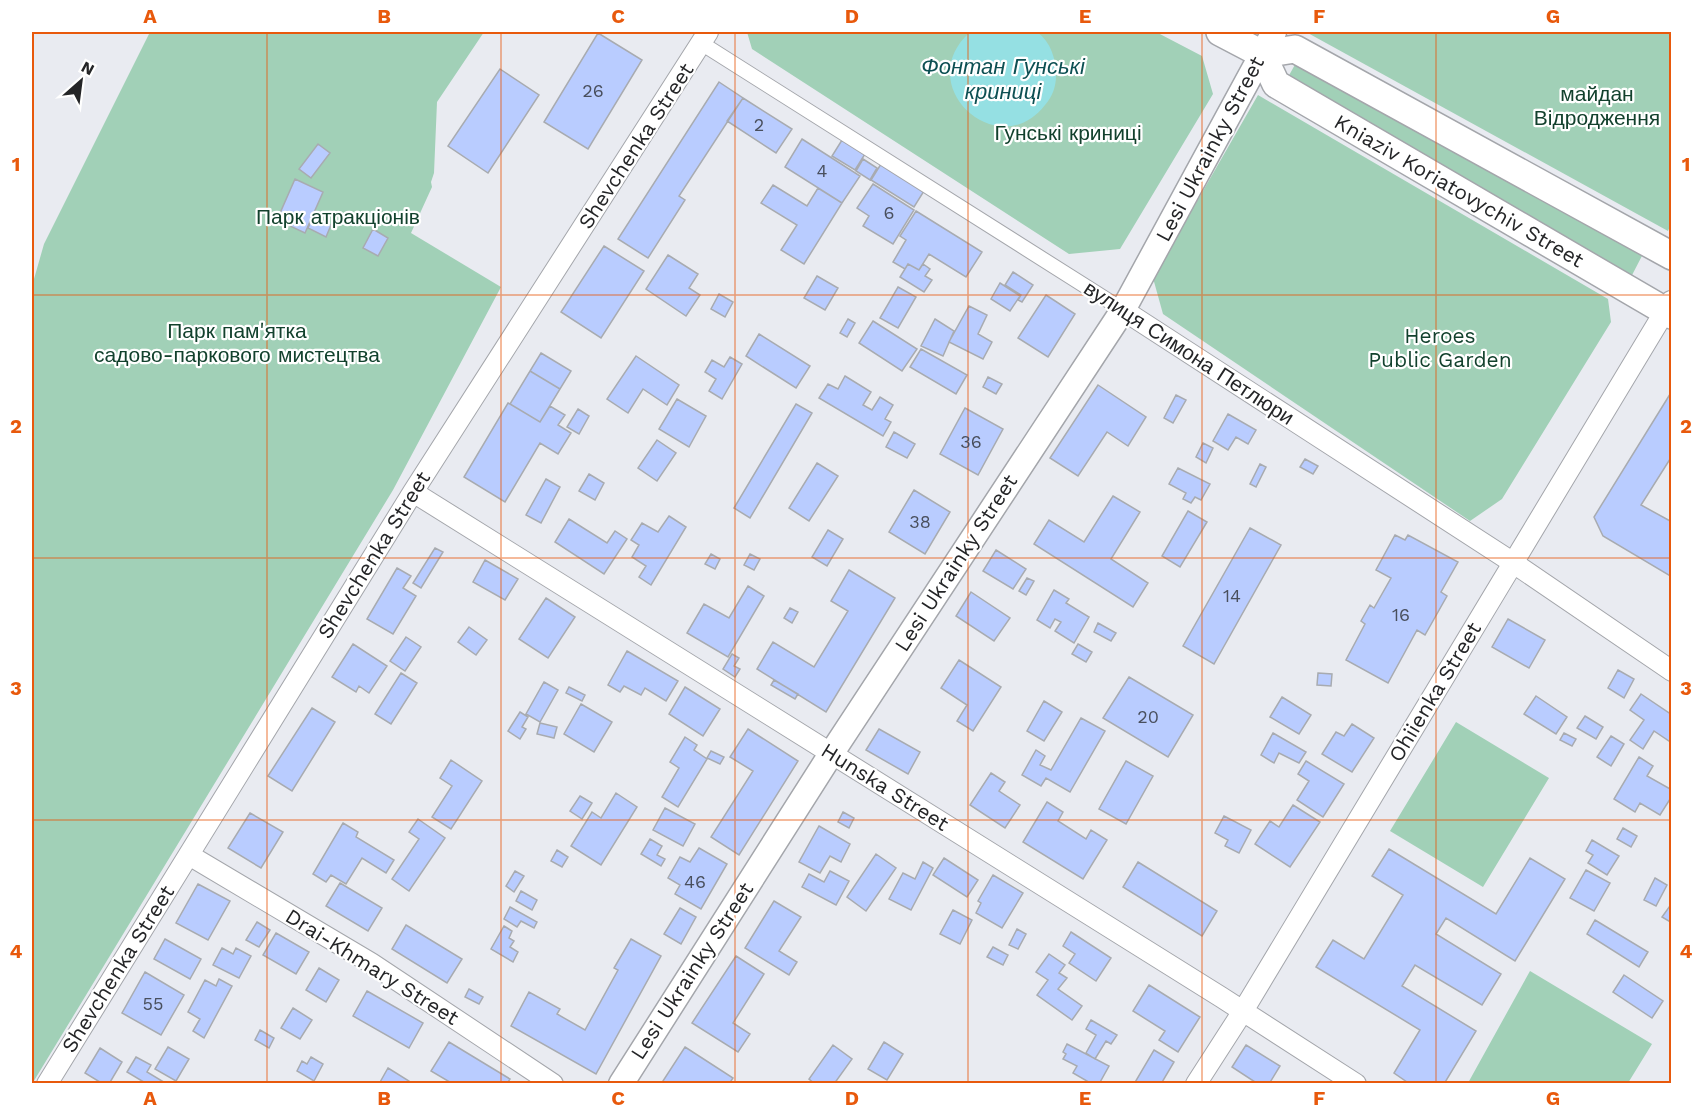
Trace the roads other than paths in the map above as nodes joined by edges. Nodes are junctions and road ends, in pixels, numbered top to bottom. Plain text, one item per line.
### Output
1 (1220, 32) edge
2 (705, 37) edge
3 (1268, 43) edge
4 (1671, 256) edge
5 (1669, 308) edge
6 (1123, 309) junction
7 (413, 492) junction
8 (1512, 562) junction
9 (1671, 671) edge
10 (831, 754) junction
11 (189, 855) junction
12 (1243, 1011) junction
13 (47, 1083) edge
14 (553, 1083) edge
15 (621, 1083) edge
16 (1196, 1083) edge
17 (1356, 1083) edge

1 - 3 main road
2 - 6 street, вулиця Симона Петлюри
2 - 7 street, Shevchenka Street
3 - 4 main road, Kniaziv Koriatovychiv Street
3 - 5 main road, Kniaziv Koriatovychiv Street
3 - 6 street, Lesi Ukrainky Street
5 - 8 street, Ohiienka Street
6 - 8 street, вулиця Симона Петлюри
6 - 10 street, Lesi Ukrainky Street
7 - 10 street, Hunska Street
7 - 11 street, Shevchenka Street
8 - 9 street, вулиця Симона Петлюри
8 - 12 street, Ohiienka Street
10 - 12 street, Hunska Street
10 - 15 street, Lesi Ukrainky Street
11 - 13 street, Shevchenka Street
11 - 14 street, Drai-Khmary Street
12 - 16 street, Ohiienka Street
12 - 17 street, Hunska Street

